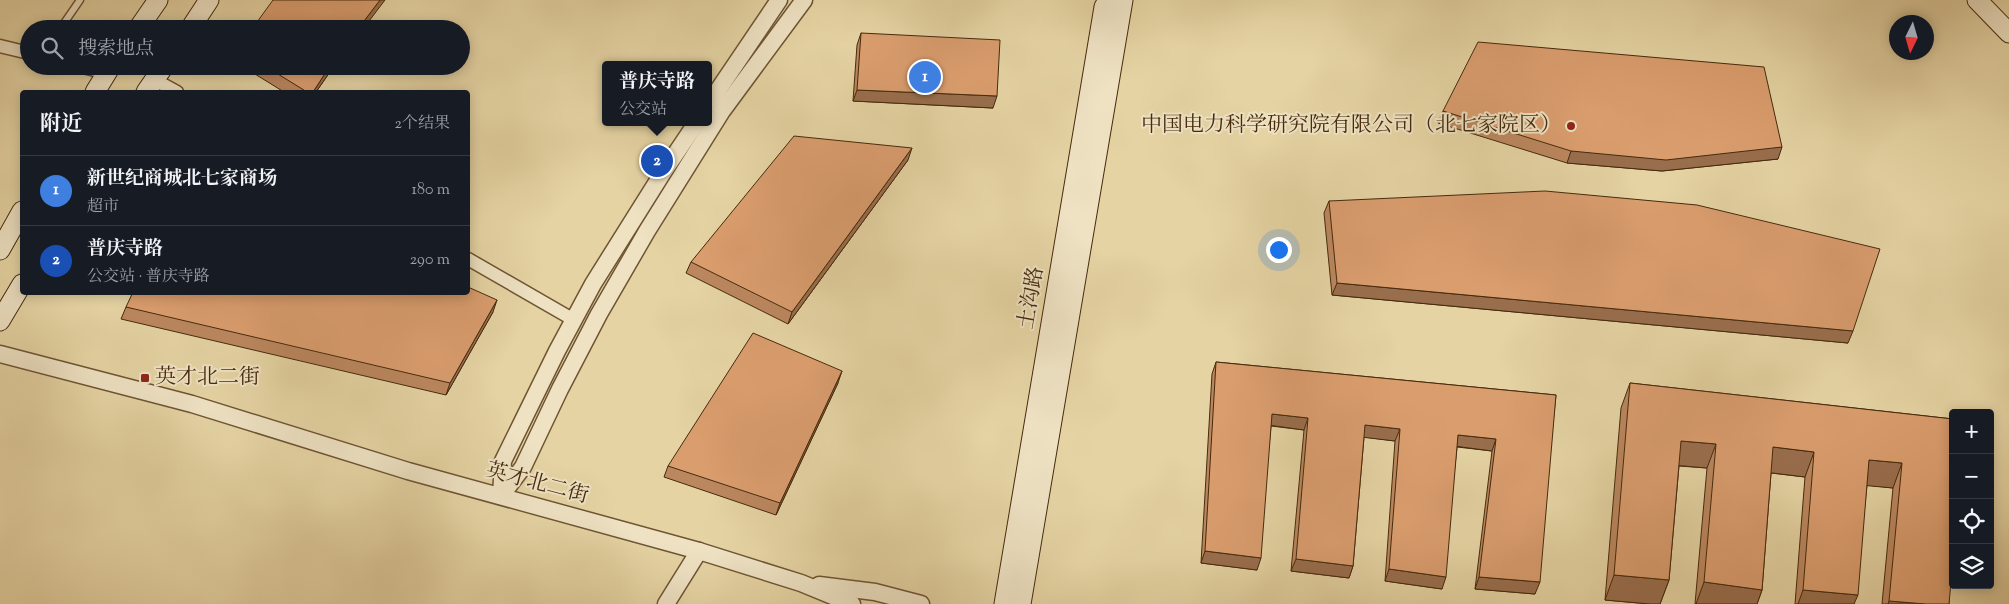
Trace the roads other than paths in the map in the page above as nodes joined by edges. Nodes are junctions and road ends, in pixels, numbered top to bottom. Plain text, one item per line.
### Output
1 (158, 0) edge
2 (210, 0) edge
3 (779, 0) edge
4 (804, 0) edge
5 (1108, 0) edge
6 (1123, 0) edge
7 (1977, 0) edge
8 (79, 1) edge
9 (66, 20) edge
10 (144, 20) edge
11 (196, 20) edge
12 (2009, 33) edge
13 (0, 46) edge
14 (20, 51) edge
15 (106, 75) edge
16 (155, 80) edge
17 (96, 90) edge
18 (173, 90) edge
19 (712, 100) edge
20 (694, 126) edge
21 (20, 215) edge
22 (0, 250) edge
23 (470, 260) edge
24 (20, 287) edge
25 (574, 320) junction
26 (0, 321) edge
27 (0, 354) edge
28 (501, 496) junction
29 (700, 551) junction
30 (802, 583) junction
31 (666, 604) edge
32 (852, 604) edge
33 (922, 604) edge
34 (1004, 604) edge
35 (1021, 604) edge

1 - 10 main road
2 - 11 main road
3 - 19 street
4 - 28 street
5 - 34 main road, 土沟路
6 - 35 main road, 土沟路
7 - 12 main road
8 - 9 lane
13 - 14 street
15 - 17 main road
16 - 18 street
20 - 25 street
21 - 22 main road
23 - 25 street
24 - 26 main road
25 - 28 street
27 - 28 street, 英才北二街
28 - 29 street, 英才北二街
29 - 30 street, 英才北二街
29 - 31 street
30 - 32 street, 英才北二街
30 - 33 street, 英才北二街

